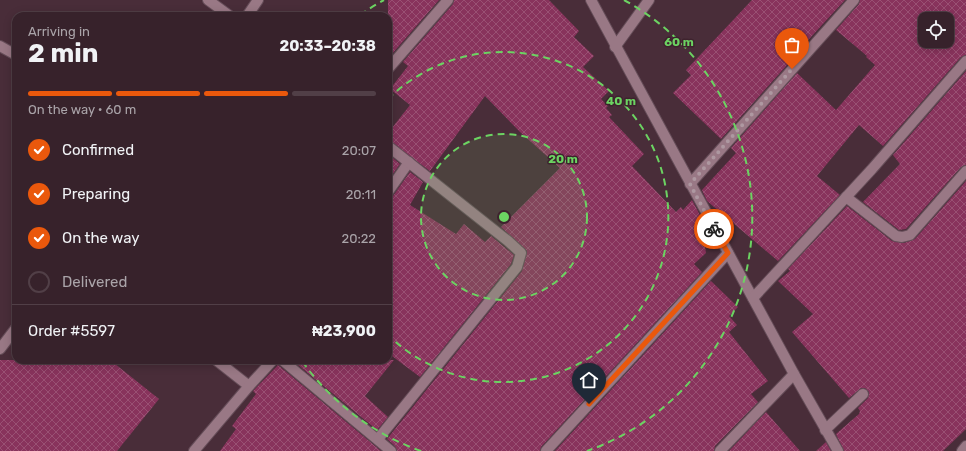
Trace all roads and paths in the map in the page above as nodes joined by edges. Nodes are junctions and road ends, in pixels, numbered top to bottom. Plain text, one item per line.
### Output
1 (208, 0) edge
2 (258, 0) edge
3 (448, 0) edge
4 (591, 0) edge
5 (649, 0) edge
6 (854, 0) edge
7 (224, 12) edge
8 (250, 12) edge
9 (0, 46) edge
10 (615, 47) junction
11 (12, 53) edge
12 (966, 61) edge
13 (392, 64) edge
14 (392, 149) edge
15 (409, 162) junction
16 (966, 171) edge
17 (690, 184) junction
18 (392, 186) edge
19 (846, 197) junction
20 (728, 253) junction
21 (753, 298) junction
22 (12, 333) edge
23 (0, 349) edge
24 (221, 364) edge
25 (269, 364) edge
26 (287, 364) edge
27 (794, 374) junction
28 (249, 386) junction
29 (863, 394) dead end
30 (825, 430) junction
31 (378, 439) junction
32 (966, 446) edge
33 (194, 451) edge
34 (392, 451) edge
35 (546, 451) edge
36 (720, 451) edge
37 (838, 451) edge
38 (962, 451) edge

1 - 7 street
2 - 8 street
3 - 13 street
4 - 10 street
5 - 10 street
6 - 17 street
9 - 11 street
10 - 17 street
12 - 19 street
14 - 15 street
15 - 18 street
15 - 31 street
16 - 19 street
17 - 20 street
19 - 21 street
20 - 21 street
20 - 35 street
21 - 27 street
22 - 23 street
24 - 28 street
25 - 28 street
26 - 31 street
27 - 30 street
27 - 36 street
28 - 33 street
29 - 30 street
30 - 37 street
31 - 34 street
32 - 38 street

